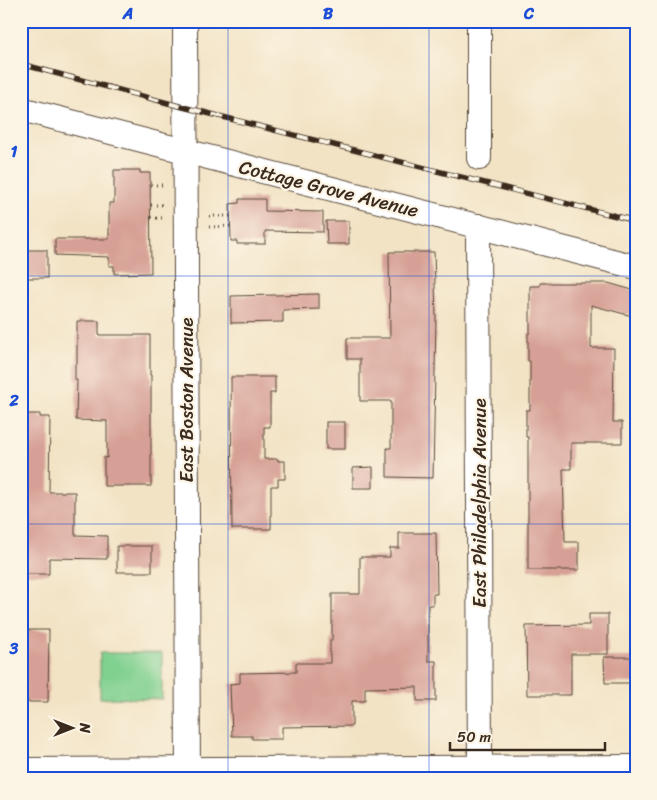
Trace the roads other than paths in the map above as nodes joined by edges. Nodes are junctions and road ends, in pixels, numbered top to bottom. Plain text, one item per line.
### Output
1 (185, 21) edge
2 (479, 21) edge
3 (21, 109) edge
4 (186, 151) junction
5 (479, 158) dead end
6 (478, 226) junction
7 (636, 267) edge
8 (636, 767) edge
9 (21, 770) edge
10 (480, 773) edge
11 (188, 774) edge

1 - 4 street, East Boston Avenue
2 - 5 street
3 - 4 street, Cottage Grove Avenue
4 - 6 street, Cottage Grove Avenue
4 - 11 street, East Boston Avenue
6 - 7 street, Cottage Grove Avenue
6 - 10 street, East Philadelphia Avenue
8 - 10 street
9 - 11 street
10 - 11 street

